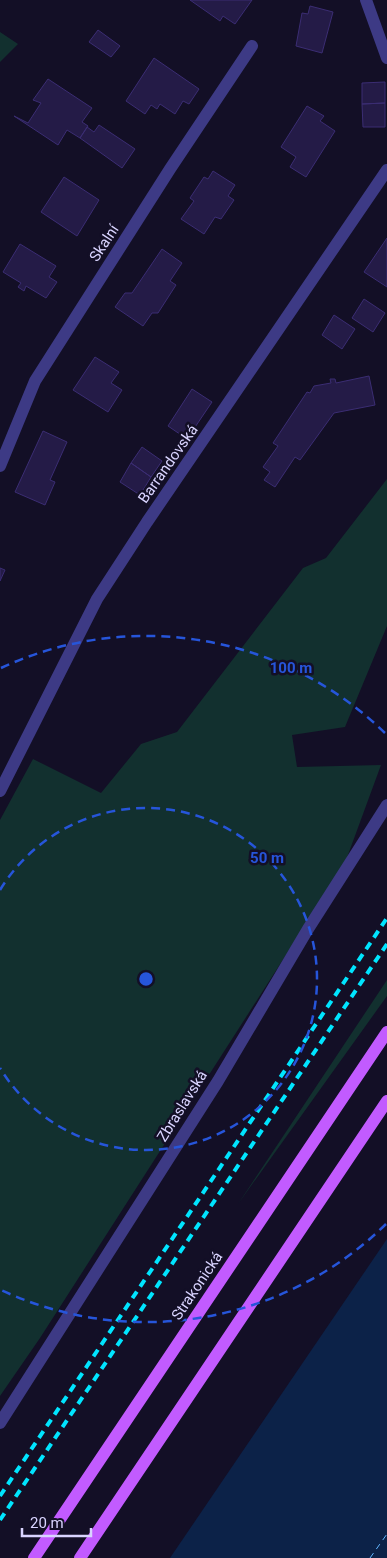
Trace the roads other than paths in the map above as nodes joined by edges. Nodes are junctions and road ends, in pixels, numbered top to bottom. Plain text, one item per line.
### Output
1 (366, 0) edge
2 (252, 46) dead end
3 (387, 58) edge
4 (387, 170) edge
5 (0, 466) edge
6 (0, 791) edge
7 (387, 805) edge
8 (387, 1032) edge
9 (387, 1100) edge
10 (0, 1422) edge
11 (34, 1558) edge
12 (80, 1558) edge

1 - 3 street
2 - 5 street, Skalní
4 - 6 street, Barrandovská
7 - 10 street, Zbraslavská
8 - 11 main road, Strakonická
9 - 12 main road

